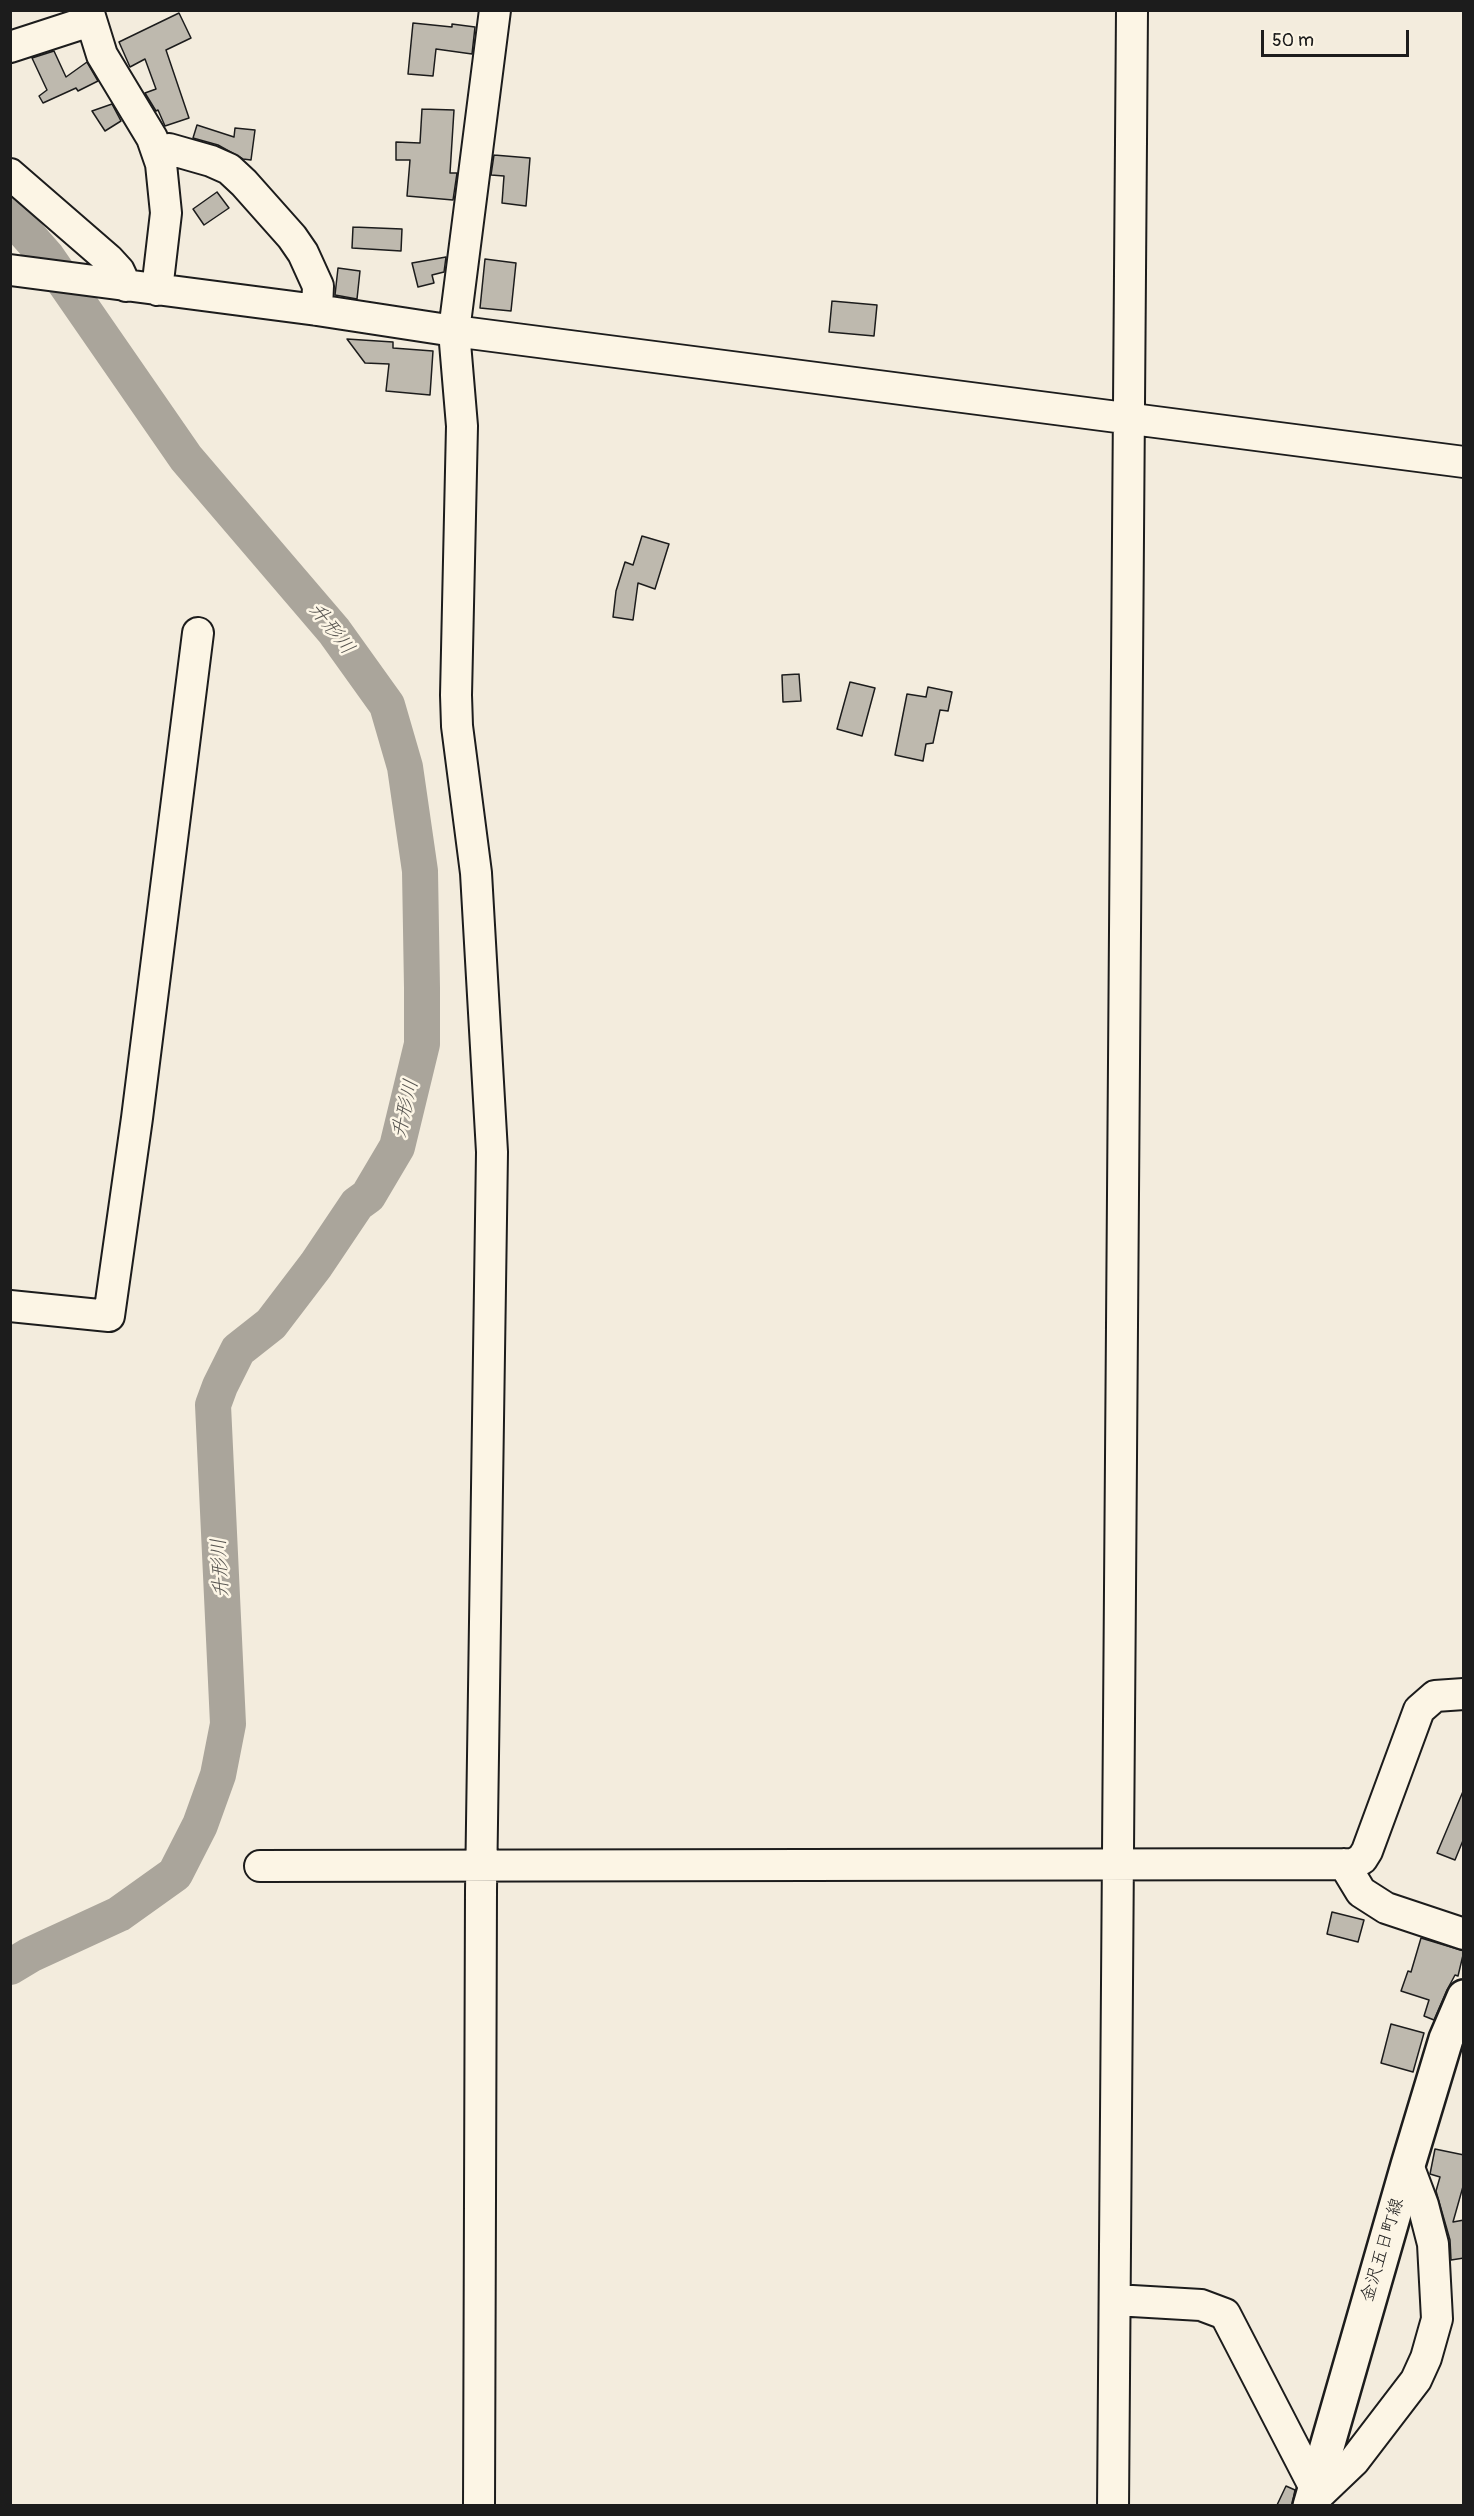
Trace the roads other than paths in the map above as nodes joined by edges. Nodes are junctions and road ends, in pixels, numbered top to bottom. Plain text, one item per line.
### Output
1 (495, 10) edge
2 (1132, 10) edge
3 (89, 16) edge
4 (10, 46) edge
5 (157, 151) junction
6 (10, 174) edge
7 (10, 270) edge
8 (117, 285) junction
9 (157, 290) junction
10 (317, 310) junction
11 (454, 331) junction
12 (1130, 418) junction
13 (1464, 462) edge
14 (198, 633) dead end
15 (10, 1306) edge
16 (1464, 1694) edge
17 (1344, 1864) junction
18 (1119, 1865) junction
19 (260, 1866) dead end
20 (481, 1866) junction
21 (1464, 1934) edge
22 (1464, 1997) edge
23 (1408, 2165) junction
24 (1114, 2300) junction
25 (1312, 2499) edge
26 (479, 2505) edge
27 (1113, 2505) edge

1 - 11 street
2 - 12 street
3 - 4 street
3 - 5 street
5 - 9 street
5 - 10 street
6 - 8 street
7 - 8 street
8 - 9 street
9 - 10 street
10 - 11 street
11 - 12 street
11 - 20 street
12 - 13 street
12 - 18 street
14 - 15 street
16 - 17 street
17 - 18 street
17 - 21 street
18 - 20 street
18 - 24 street
19 - 20 street
20 - 26 street
22 - 23 main road, 金沢五日町線
23 - 25 main road, 金沢五日町線
23 - 25 street
24 - 25 street
24 - 27 street

